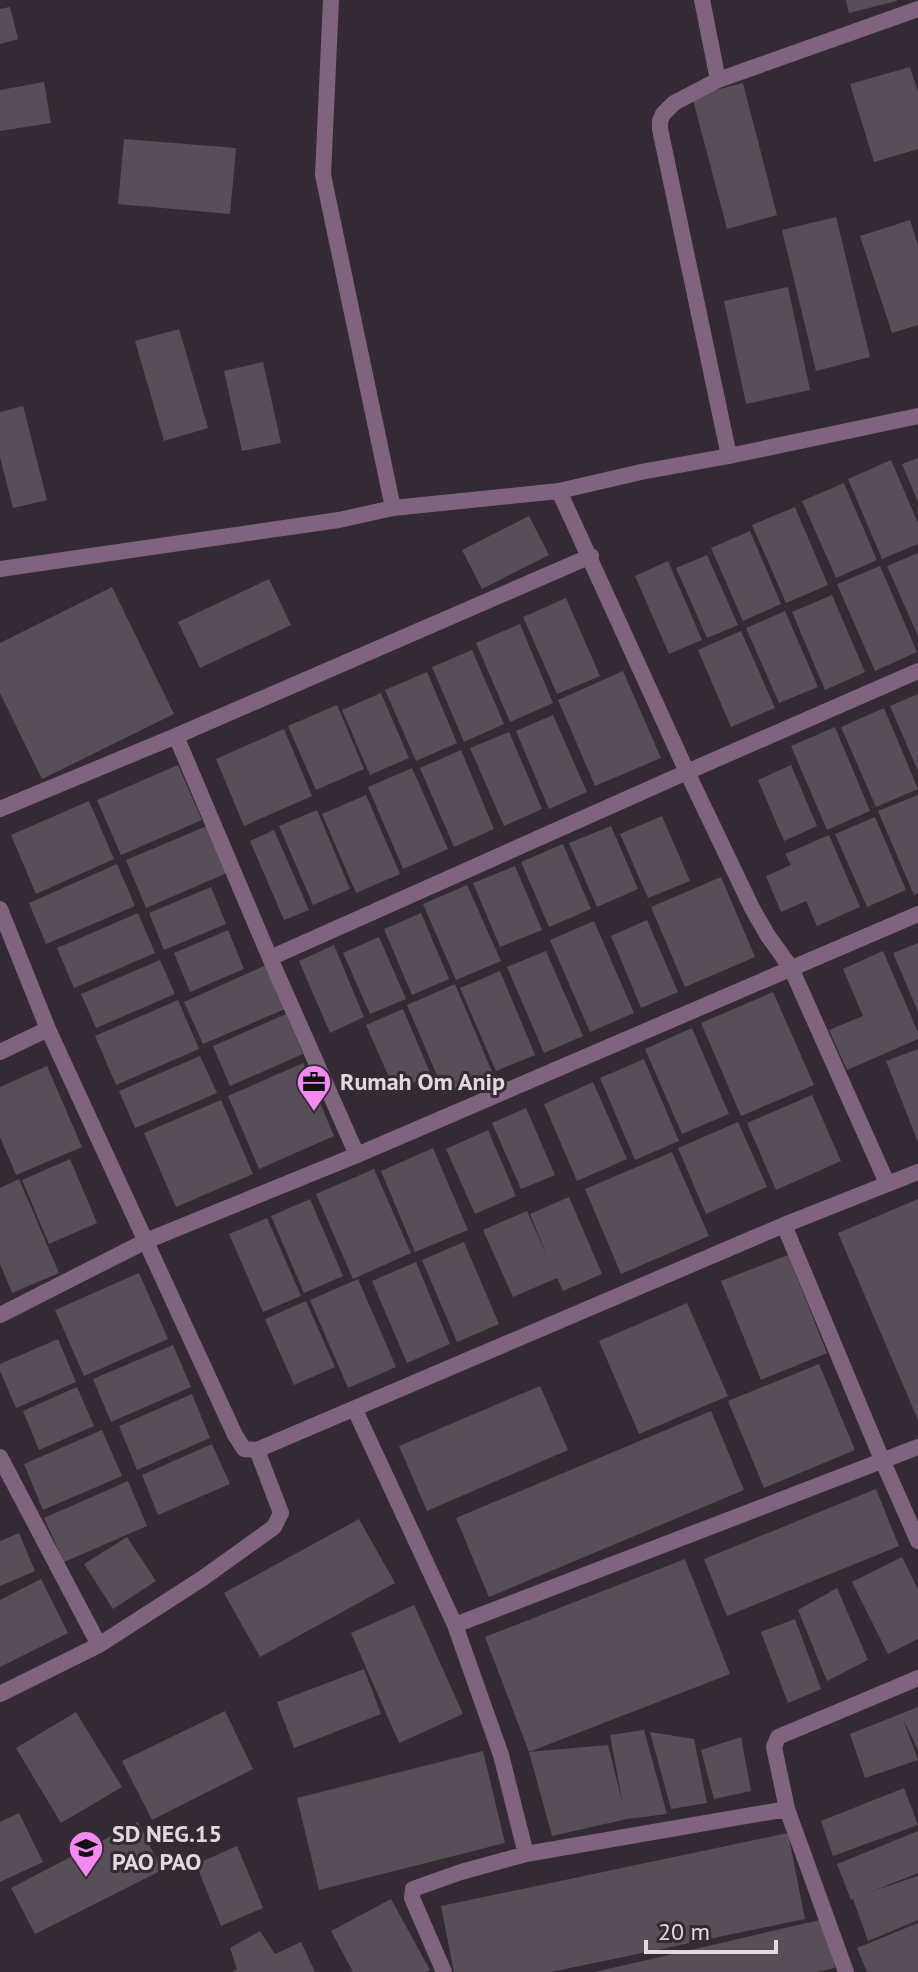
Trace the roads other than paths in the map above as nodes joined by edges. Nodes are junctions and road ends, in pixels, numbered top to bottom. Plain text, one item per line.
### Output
1 (331, 0) edge
2 (702, 0) edge
3 (918, 9) edge
4 (718, 80) junction
5 (918, 416) edge
6 (729, 456) junction
7 (559, 491) junction
8 (393, 508) junction
9 (591, 556) junction
10 (0, 569) edge
11 (918, 671) edge
12 (176, 736) junction
13 (687, 772) junction
14 (0, 809) edge
15 (0, 909) edge
16 (918, 914) edge
17 (270, 958) junction
18 (791, 968) junction
19 (48, 1029) junction
20 (0, 1052) edge
21 (357, 1155) junction
22 (918, 1172) edge
23 (887, 1183) junction
24 (784, 1225) junction
25 (146, 1241) junction
26 (0, 1315) edge
27 (355, 1410) junction
28 (918, 1447) edge
29 (257, 1450) junction
30 (0, 1457) edge
31 (883, 1462) junction
32 (918, 1541) edge
33 (455, 1625) junction
34 (99, 1645) junction
35 (918, 1678) edge
36 (0, 1694) edge
37 (787, 1809) junction
38 (526, 1854) junction
39 (444, 1972) edge
40 (846, 1972) edge

1 - 8 street
2 - 4 street
3 - 4 street
4 - 6 street
5 - 6 street
6 - 7 street
7 - 8 street
7 - 9 street
8 - 10 street
9 - 12 street
9 - 13 street
11 - 13 street
12 - 14 street
12 - 17 street
13 - 17 street
13 - 18 street
15 - 19 street
16 - 18 street
17 - 21 street
18 - 21 street
18 - 23 street
19 - 20 street
19 - 25 street
21 - 25 street
22 - 23 street
23 - 24 street
24 - 27 street
24 - 31 street
25 - 26 street
25 - 29 street
27 - 29 street
27 - 33 street
28 - 31 street
29 - 34 street
30 - 34 street
31 - 32 street
31 - 33 street
33 - 38 street
34 - 36 street
35 - 37 street
37 - 38 street
37 - 40 street
38 - 39 street

